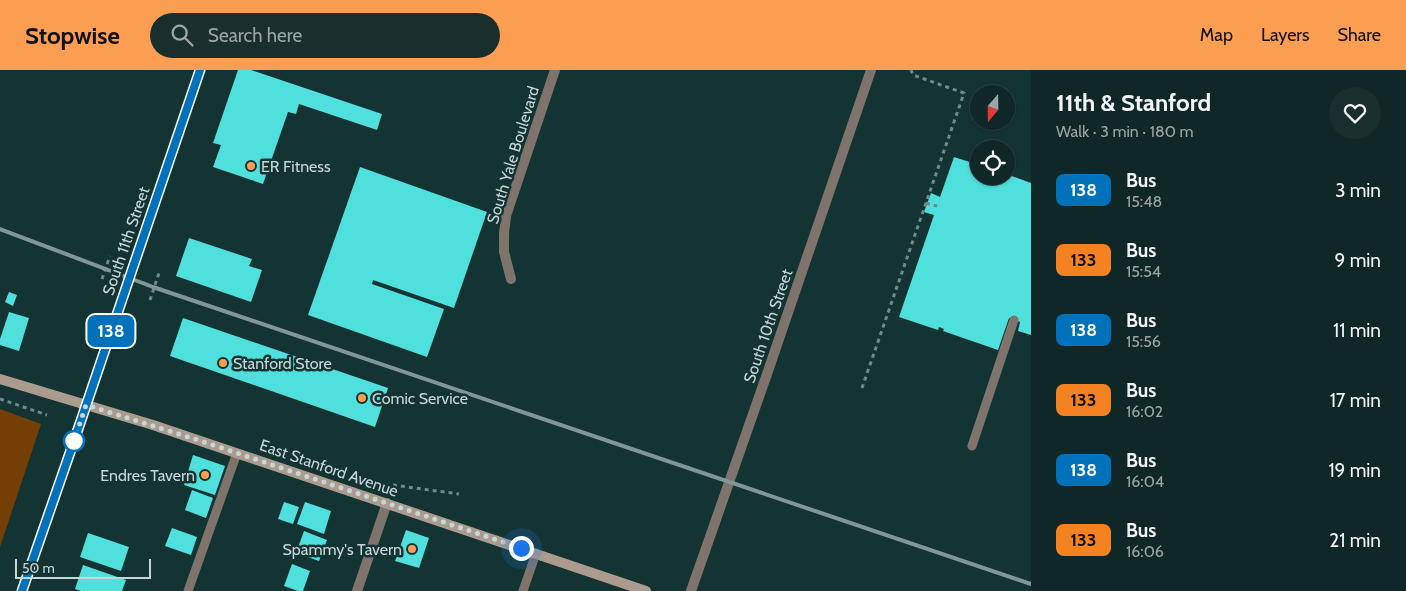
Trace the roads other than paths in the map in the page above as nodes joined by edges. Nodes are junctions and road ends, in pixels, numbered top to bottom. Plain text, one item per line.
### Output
1 (200, 70) edge
2 (555, 70) edge
3 (871, 70) edge
4 (511, 279) dead end
5 (1014, 320) dead end
6 (0, 379) edge
7 (86, 405) junction
8 (972, 446) dead end
9 (237, 453) junction
10 (387, 503) junction
11 (536, 553) junction
12 (22, 591) edge
13 (188, 591) edge
14 (357, 591) edge
15 (523, 591) edge
16 (646, 591) edge
17 (691, 591) edge

1 - 7 street, South 11th Street
2 - 4 street, South Yale Boulevard
3 - 17 street, South 10th Street
5 - 8 lane
6 - 7 main road, East Stanford Avenue
7 - 9 main road, East Stanford Avenue
7 - 12 street, South 11th Street
9 - 10 main road, East Stanford Avenue
9 - 13 lane
10 - 11 main road, East Stanford Avenue
10 - 14 street
11 - 15 lane
11 - 16 main road, East Stanford Avenue

